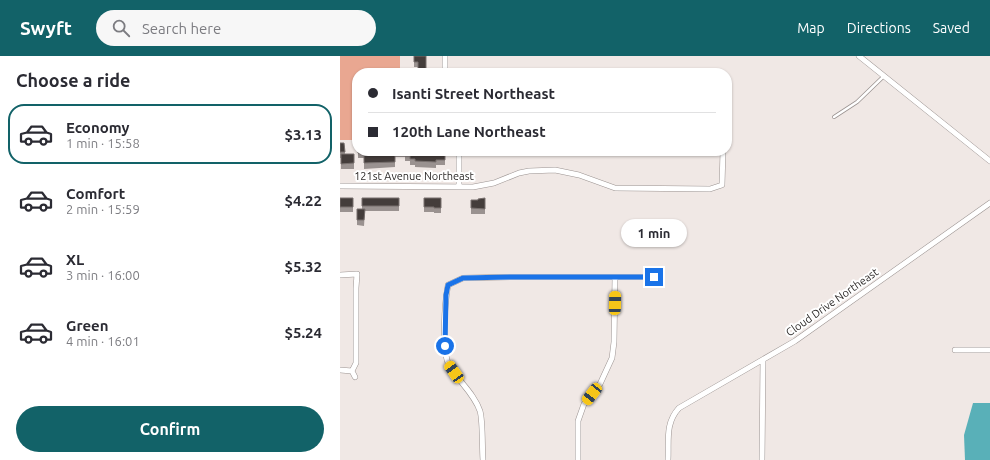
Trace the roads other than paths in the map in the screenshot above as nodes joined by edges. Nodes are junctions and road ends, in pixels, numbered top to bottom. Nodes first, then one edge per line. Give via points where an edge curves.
1 (445, 56) edge
2 (859, 56) edge
3 (445, 68) edge
4 (884, 76) junction
5 (834, 117) dead end
6 (459, 156) edge
7 (723, 156) edge
8 (990, 161) edge
9 (340, 186) edge
10 (459, 187) junction
11 (990, 203) edge
12 (340, 275) edge
13 (615, 277) junction
14 (654, 277) dead end
15 (955, 350) dead end
16 (990, 350) edge
17 (763, 360) junction
18 (340, 370) edge
19 (352, 371) junction
20 (355, 377) dead end
21 (483, 460) edge
22 (578, 460) edge
23 (668, 460) edge
24 (762, 460) edge

1 - 3 street
2 - 4 street
4 - 5 lane via 857,102
4 - 8 street
6 - 10 street
7 - 10 street, 121st Avenue Northeast via 722,185 710,189 626,189 567,172 541,170 519,173 494,183
9 - 10 street, 121st Avenue Northeast
11 - 17 street, Cloud Drive Northeast via 795,341
12 - 19 street via 357,274 356,363
13 - 14 street
13 - 21 street via 463,278 449,284 446,295 445,346 448,364 481,412
13 - 22 street via 612,358 600,384 584,404 578,421
15 - 16 street
17 - 23 street, Cloud Drive Northeast via 679,408 669,423
17 - 24 street
18 - 19 street
19 - 20 street

